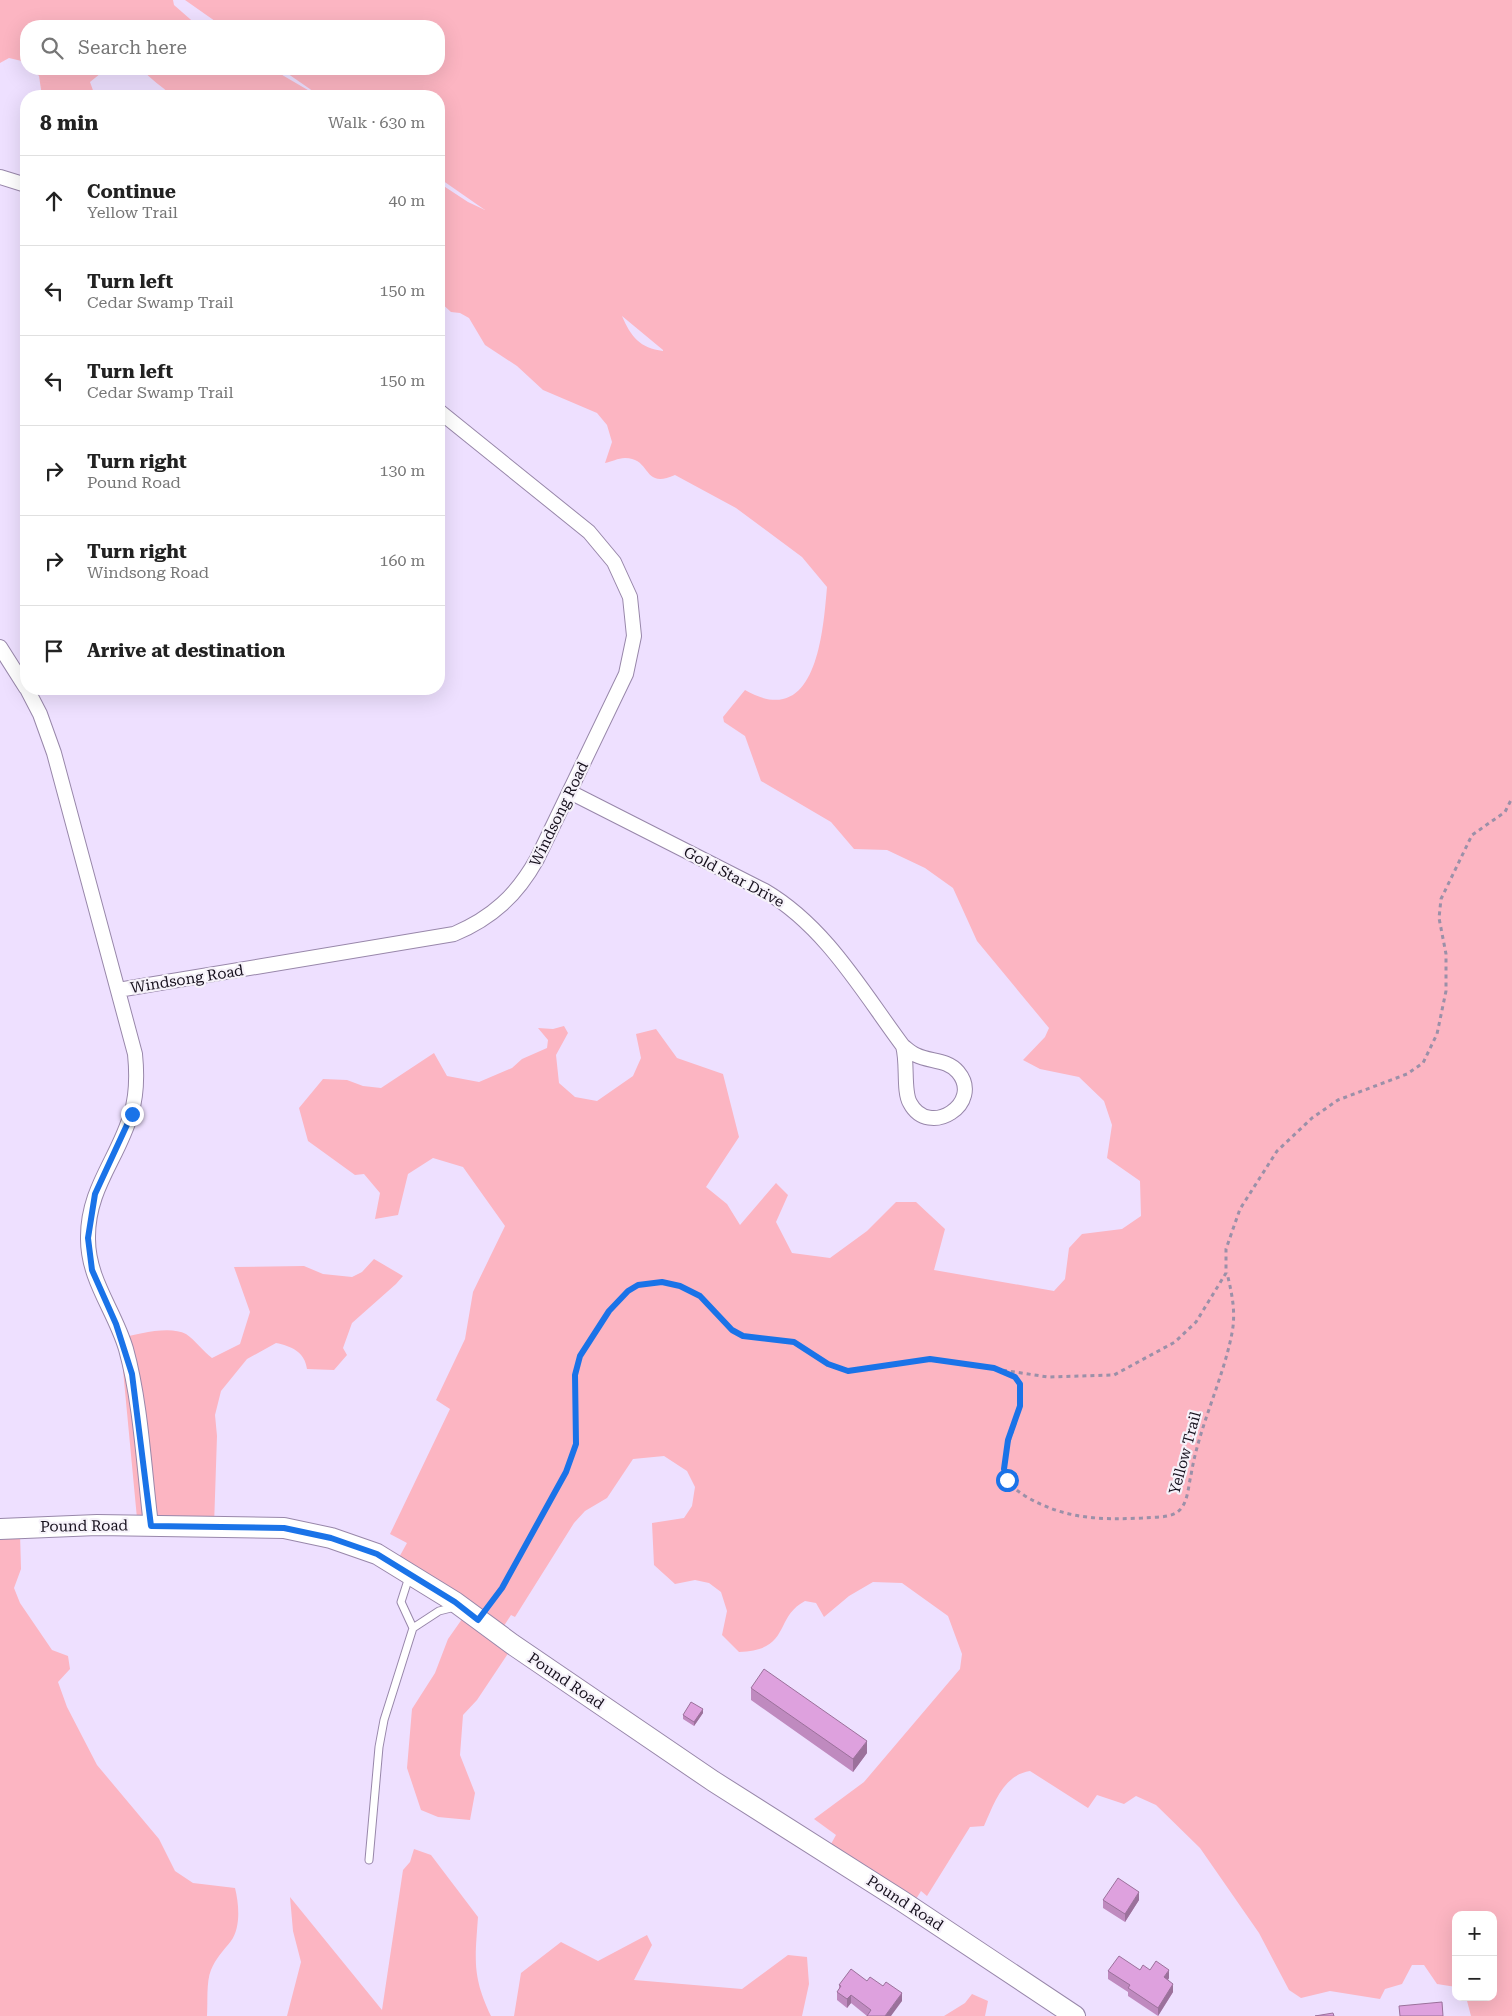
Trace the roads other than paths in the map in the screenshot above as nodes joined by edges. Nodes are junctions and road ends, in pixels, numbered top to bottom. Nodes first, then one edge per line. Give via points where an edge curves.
1 (0, 177) edge
2 (20, 183) edge
3 (445, 416) edge
4 (0, 647) edge
5 (20, 677) edge
6 (30, 695) edge
7 (570, 792) junction
8 (118, 990) junction
9 (903, 1046) junction
10 (151, 1526) junction
11 (0, 1530) edge
12 (410, 1574) junction
13 (460, 1606) junction
14 (413, 1628) junction
15 (368, 1860) dead end
16 (1075, 2016) edge

1 - 2 street
3 - 7 street, Windsong Road via 589,532 609,554 624,579 633,616 631,655 620,690
4 - 5 street, Windsong Road
6 - 8 street, Windsong Road via 54,753
7 - 8 street, Windsong Road via 520,887 497,911 468,928 438,938
7 - 9 street, Gold Star Drive via 765,891 793,909 828,944
8 - 10 street, Windsong Road via 135,1054 136,1084 132,1114 95,1194 88,1238 92,1270 116,1324 132,1374
9 - 9 street, Gold Star Drive via 907,1060 907,1093 915,1110 932,1119 951,1115 963,1100 964,1082 960,1073 944,1062 915,1055
10 - 11 street, Pound Road
10 - 12 street, Pound Road via 284,1528 331,1538 377,1554
12 - 13 street, Pound Road
12 - 14 lane via 401,1602
13 - 14 lane via 439,1611
13 - 16 street, Pound Road via 713,1781 902,1900
14 - 15 lane via 384,1720

